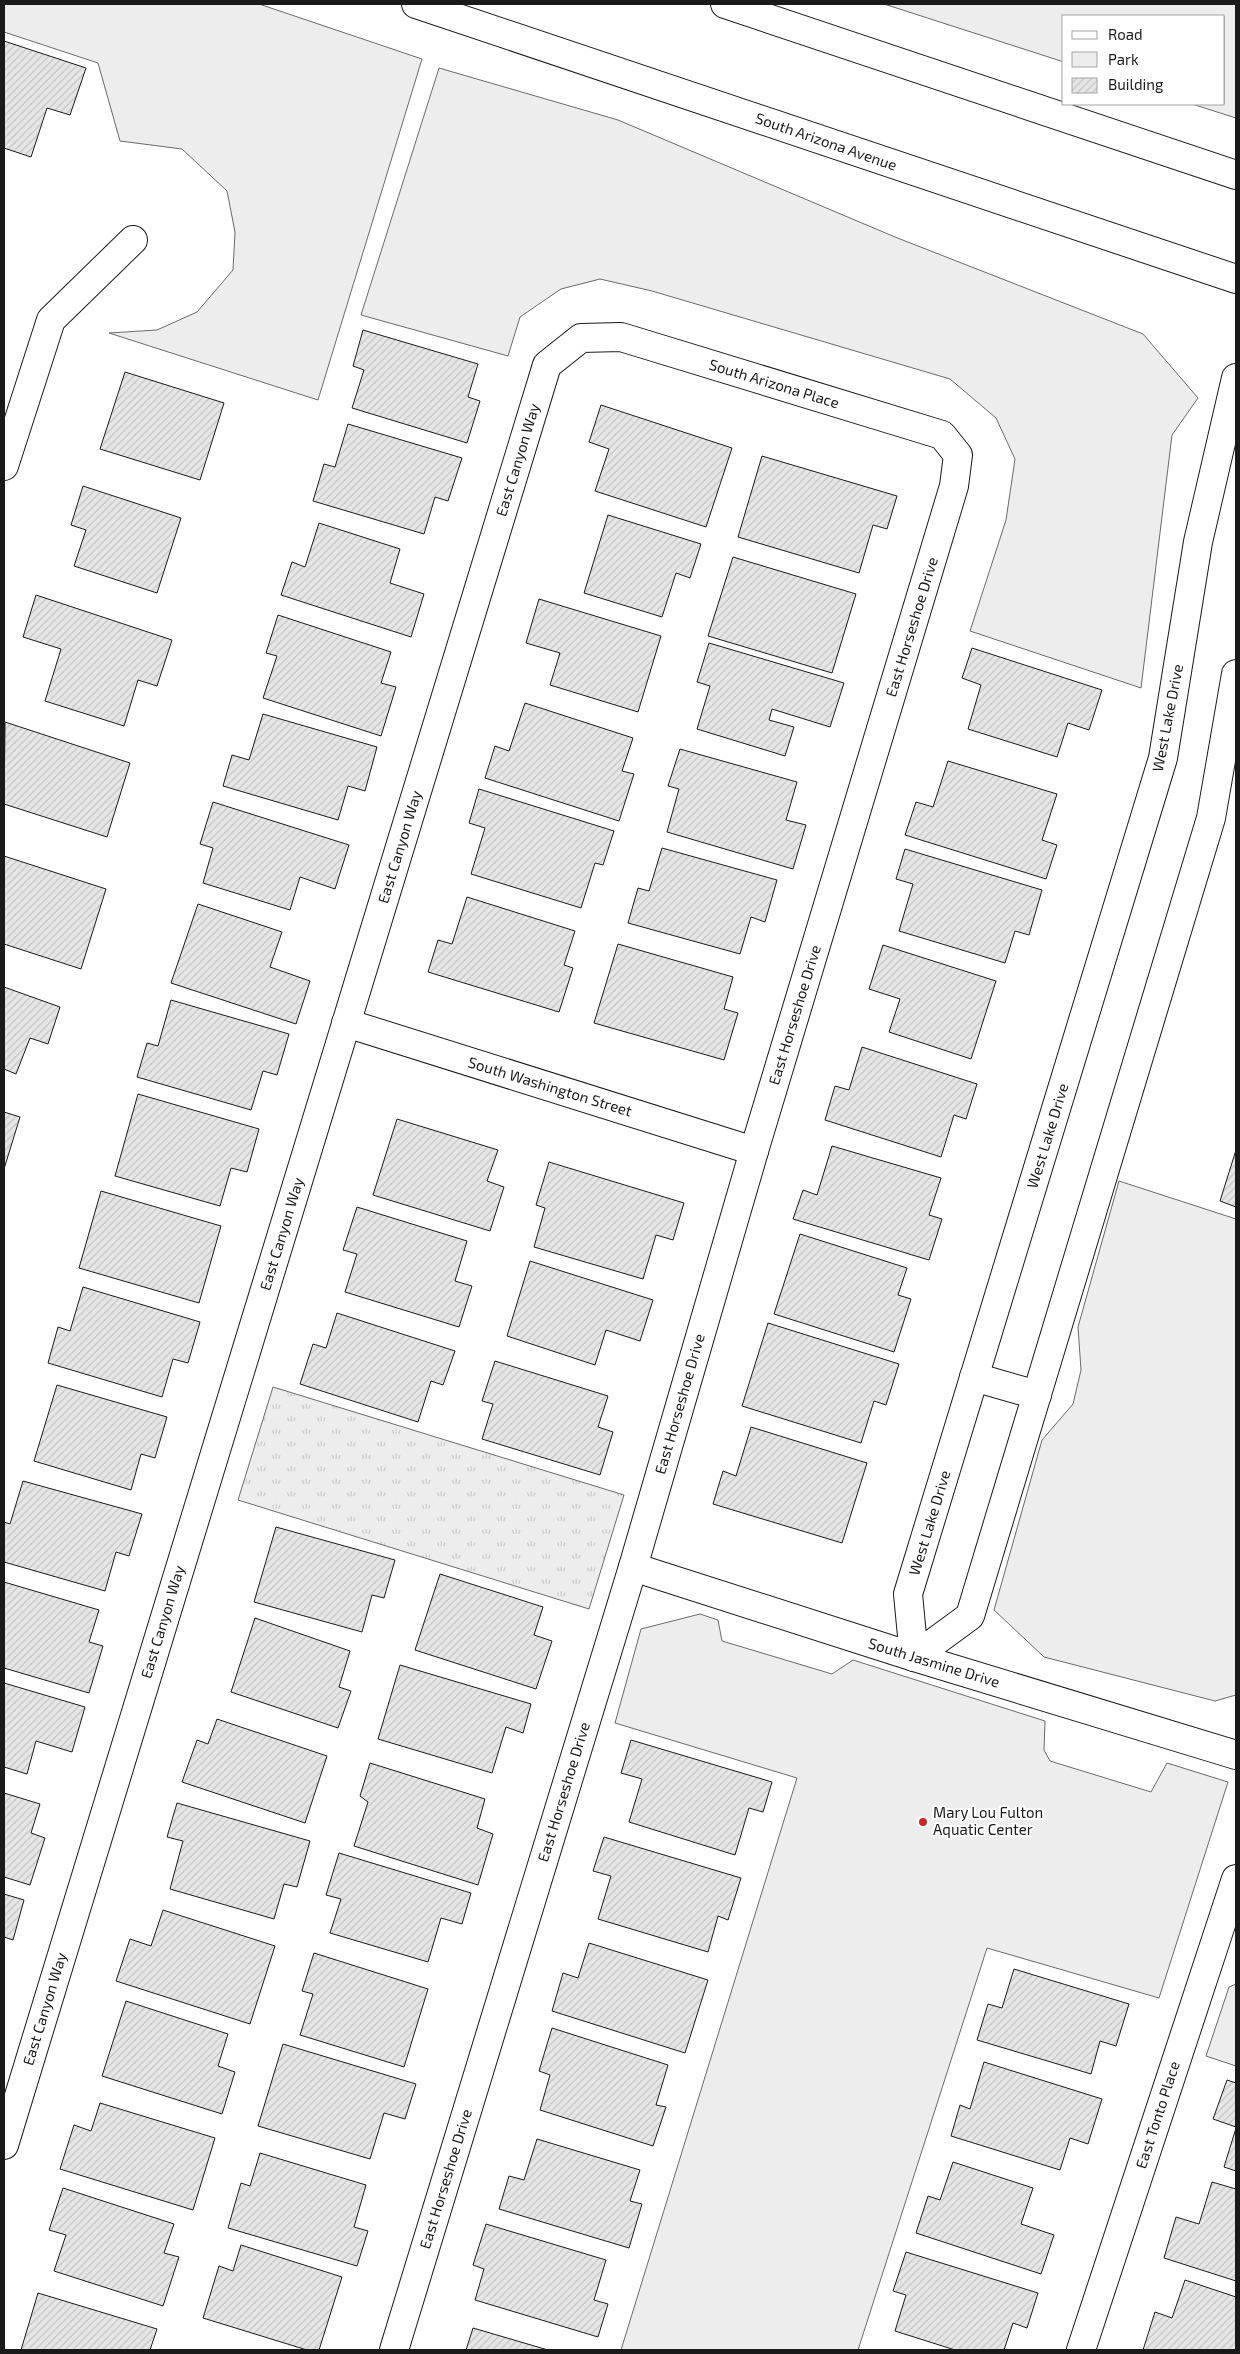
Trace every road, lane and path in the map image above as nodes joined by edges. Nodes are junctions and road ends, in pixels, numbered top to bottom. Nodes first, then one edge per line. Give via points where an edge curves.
1 (416, 4) edge
2 (725, 4) edge
3 (1236, 175) edge
4 (133, 240) dead end
5 (1236, 279) edge
6 (581, 338) joint
7 (1236, 378) edge
8 (958, 455) joint
9 (4, 466) edge
10 (1236, 674) edge
11 (346, 1023) junction
12 (754, 1151) junction
13 (974, 1378) junction
14 (1037, 1395) junction
15 (633, 1567) junction
16 (914, 1657) junction
17 (1236, 1755) edge
18 (1236, 1879) edge
19 (1229, 1928) edge
20 (4, 2145) edge
21 (394, 2350) edge
22 (1081, 2350) edge

1 - 5 street, South Arizona Avenue
2 - 3 street
4 - 9 street via 51,320
6 - 8 street, South Arizona Place via 621,337 942,435
6 - 11 street, East Canyon Way via 547,365
7 - 13 street, West Lake Drive via 1198,542 1163,758
8 - 12 street, East Horseshoe Drive via 954,486
10 - 14 street via 1211,818
11 - 12 street, South Washington Street
11 - 20 street, East Canyon Way
12 - 15 street, East Horseshoe Drive
13 - 14 street
13 - 16 street, West Lake Drive via 908,1594
14 - 16 street via 970,1616
15 - 16 street, South Jasmine Drive
15 - 21 street, East Horseshoe Drive
16 - 17 street, South Jasmine Drive
18 - 19 street, East Tonto Place
19 - 22 street, East Tonto Place

